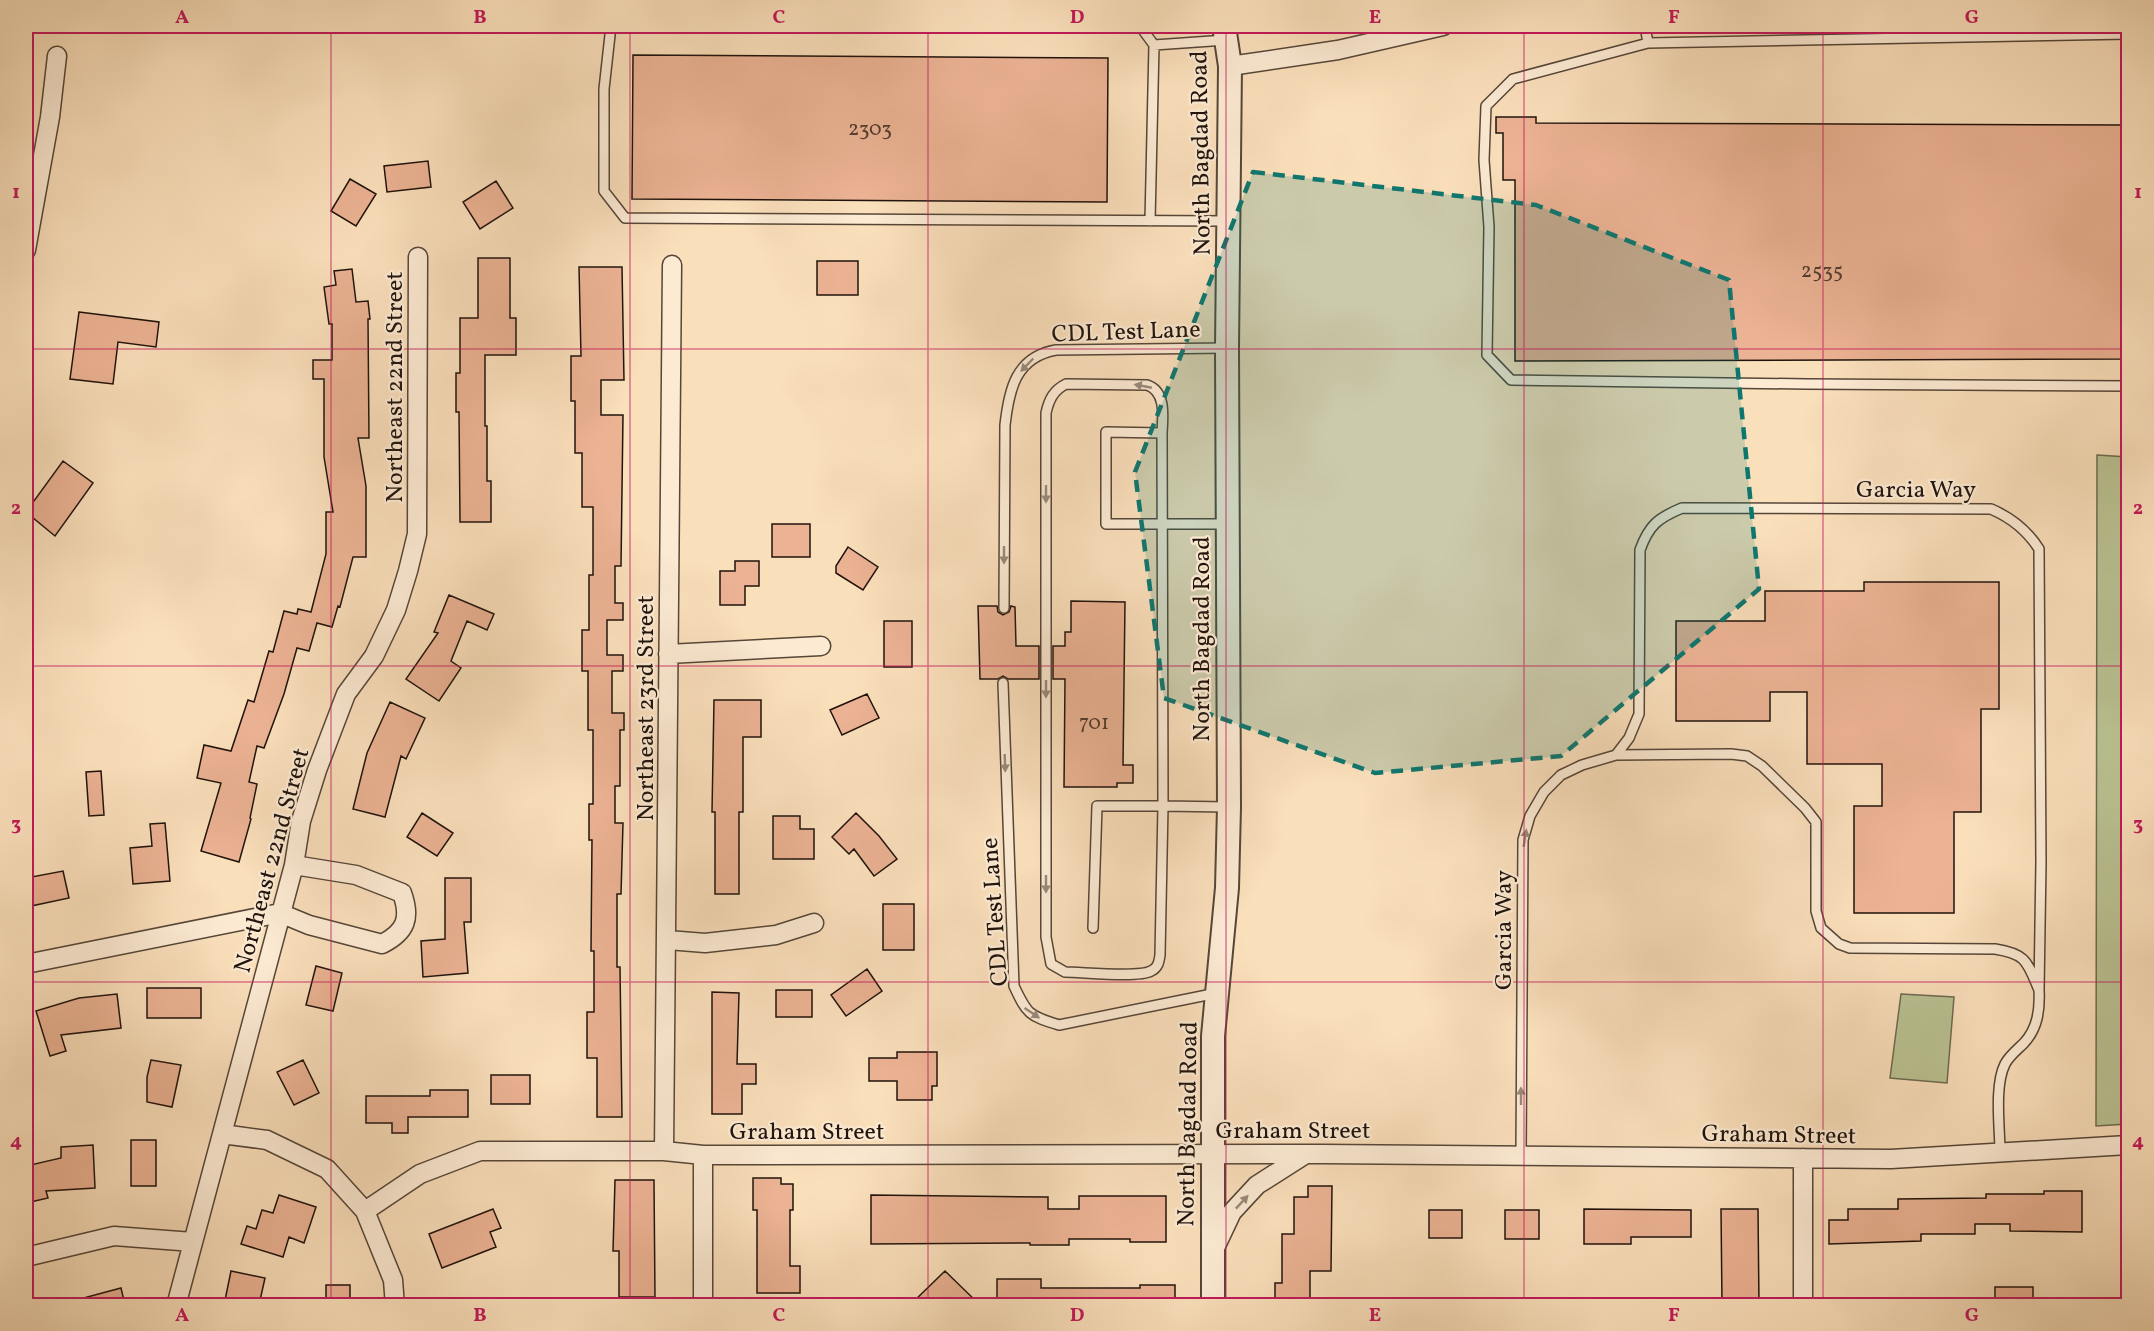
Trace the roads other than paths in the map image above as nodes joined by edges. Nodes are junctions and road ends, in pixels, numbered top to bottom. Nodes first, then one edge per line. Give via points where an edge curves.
1 (611, 26) edge
2 (1140, 26) edge
3 (1443, 26) edge
4 (1645, 26) edge
5 (1977, 26) edge
6 (1225, 33) edge
7 (2128, 34) edge
8 (1977, 37) junction
9 (1648, 43) junction
10 (1154, 45) junction
11 (57, 56) dead end
12 (1230, 66) junction
13 (1150, 221) junction
14 (1229, 221) junction
15 (26, 250) edge
16 (418, 256) dead end
17 (672, 265) dead end
18 (1227, 348) junction
19 (2128, 386) edge
20 (1162, 433) junction
21 (1163, 523) junction
22 (1228, 524) junction
23 (1004, 608) dead end
24 (821, 646) dead end
25 (668, 654) junction
26 (1003, 683) dead end
27 (1616, 755) junction
28 (1163, 806) junction
29 (1229, 807) junction
30 (294, 865) junction
31 (280, 913) junction
32 (814, 923) dead end
33 (1093, 928) dead end
34 (668, 940) junction
35 (26, 964) edge
36 (2039, 990) junction
37 (1217, 993) junction
38 (222, 1134) junction
39 (2128, 1145) edge
40 (664, 1151) junction
41 (2000, 1153) junction
42 (1213, 1154) junction
43 (1308, 1154) junction
44 (703, 1155) junction
45 (1521, 1155) junction
46 (1803, 1158) junction
47 (365, 1211) junction
48 (193, 1242) junction
49 (1213, 1252) junction
50 (26, 1257) edge
51 (176, 1305) edge
52 (395, 1305) edge
53 (703, 1305) edge
54 (1213, 1305) edge
55 (1803, 1305) edge

1 - 13 lane via 604,89 604,191 625,218
2 - 10 lane
3 - 12 street via 1338,50
4 - 9 lane
5 - 8 lane
6 - 10 lane
6 - 12 street, North Bagdad Road
7 - 8 lane
8 - 9 lane
9 - 19 lane via 1513,79 1486,106 1487,356 1511,380
10 - 13 lane
11 - 15 street
12 - 14 street, North Bagdad Road
13 - 14 lane
14 - 18 street, North Bagdad Road
16 - 30 street, Northeast 22nd Street via 417,534 396,610 374,656 346,694 317,770 301,821
17 - 25 street, Northeast 23rd Street
18 - 22 street, North Bagdad Road
18 -> 23 lane, CDL Test Lane via 1056,350 1040,353 1028,362 1016,377 1005,425
20 - 21 lane
20 - 21 lane via 1106,432 1106,524
20 -> 28 lane via 1160,395 1147,385 1066,384 1052,395 1046,413 1046,937 1051,964 1058,969 1143,974 1156,968
21 - 22 lane
21 - 28 lane
22 - 29 street, North Bagdad Road
24 - 25 street
25 - 34 street, Northeast 23rd Street
26 -> 37 lane, CDL Test Lane via 1014,986 1025,1010 1059,1025
27 - 36 lane, Garcia Way via 1747,756 1762,766 1816,822 1816,911 1821,928 1839,944 1850,948 2013,952 2026,961
27 - 36 lane, Garcia Way via 1629,738 1639,714 1640,550 1646,534 1658,520 1682,508 1991,509 2003,514 2031,535 2039,549
45 -> 27 lane, Garcia Way via 1523,840 1530,816 1544,792 1561,775
28 - 29 lane
28 - 33 lane via 1097,806
29 - 37 street, North Bagdad Road via 1227,888
30 - 31 street, Northeast 22nd Street
30 - 31 street via 356,875 402,893 406,905 404,926 382,944 309,926
31 - 35 street
31 - 38 street, Northeast 22nd Street
32 - 34 street via 776,935 705,943
34 - 40 street, Northeast 23rd Street
36 - 41 lane, Garcia Way via 2040,1006 2034,1028 2006,1062 2001,1077
37 - 42 street, North Bagdad Road
38 - 47 street via 267,1140 327,1169
38 - 48 street, Northeast 22nd Street
39 - 41 street, Graham Street
40 - 44 street, Graham Street
40 - 47 street, Graham Street via 480,1151 420,1174
41 - 46 street, Graham Street via 1891,1159
42 - 43 street, Graham Street
42 - 44 street, Graham Street
42 - 49 street, North Bagdad Road
43 - 45 street, Graham Street
49 -> 43 street, North Bagdad Road via 1232,1212 1257,1185
44 - 53 street
45 - 46 street, Graham Street
46 - 55 street
47 - 52 street via 393,1280
48 - 50 street via 114,1236
48 - 51 street, Northeast 22nd Street
49 - 54 street, North Bagdad Road

